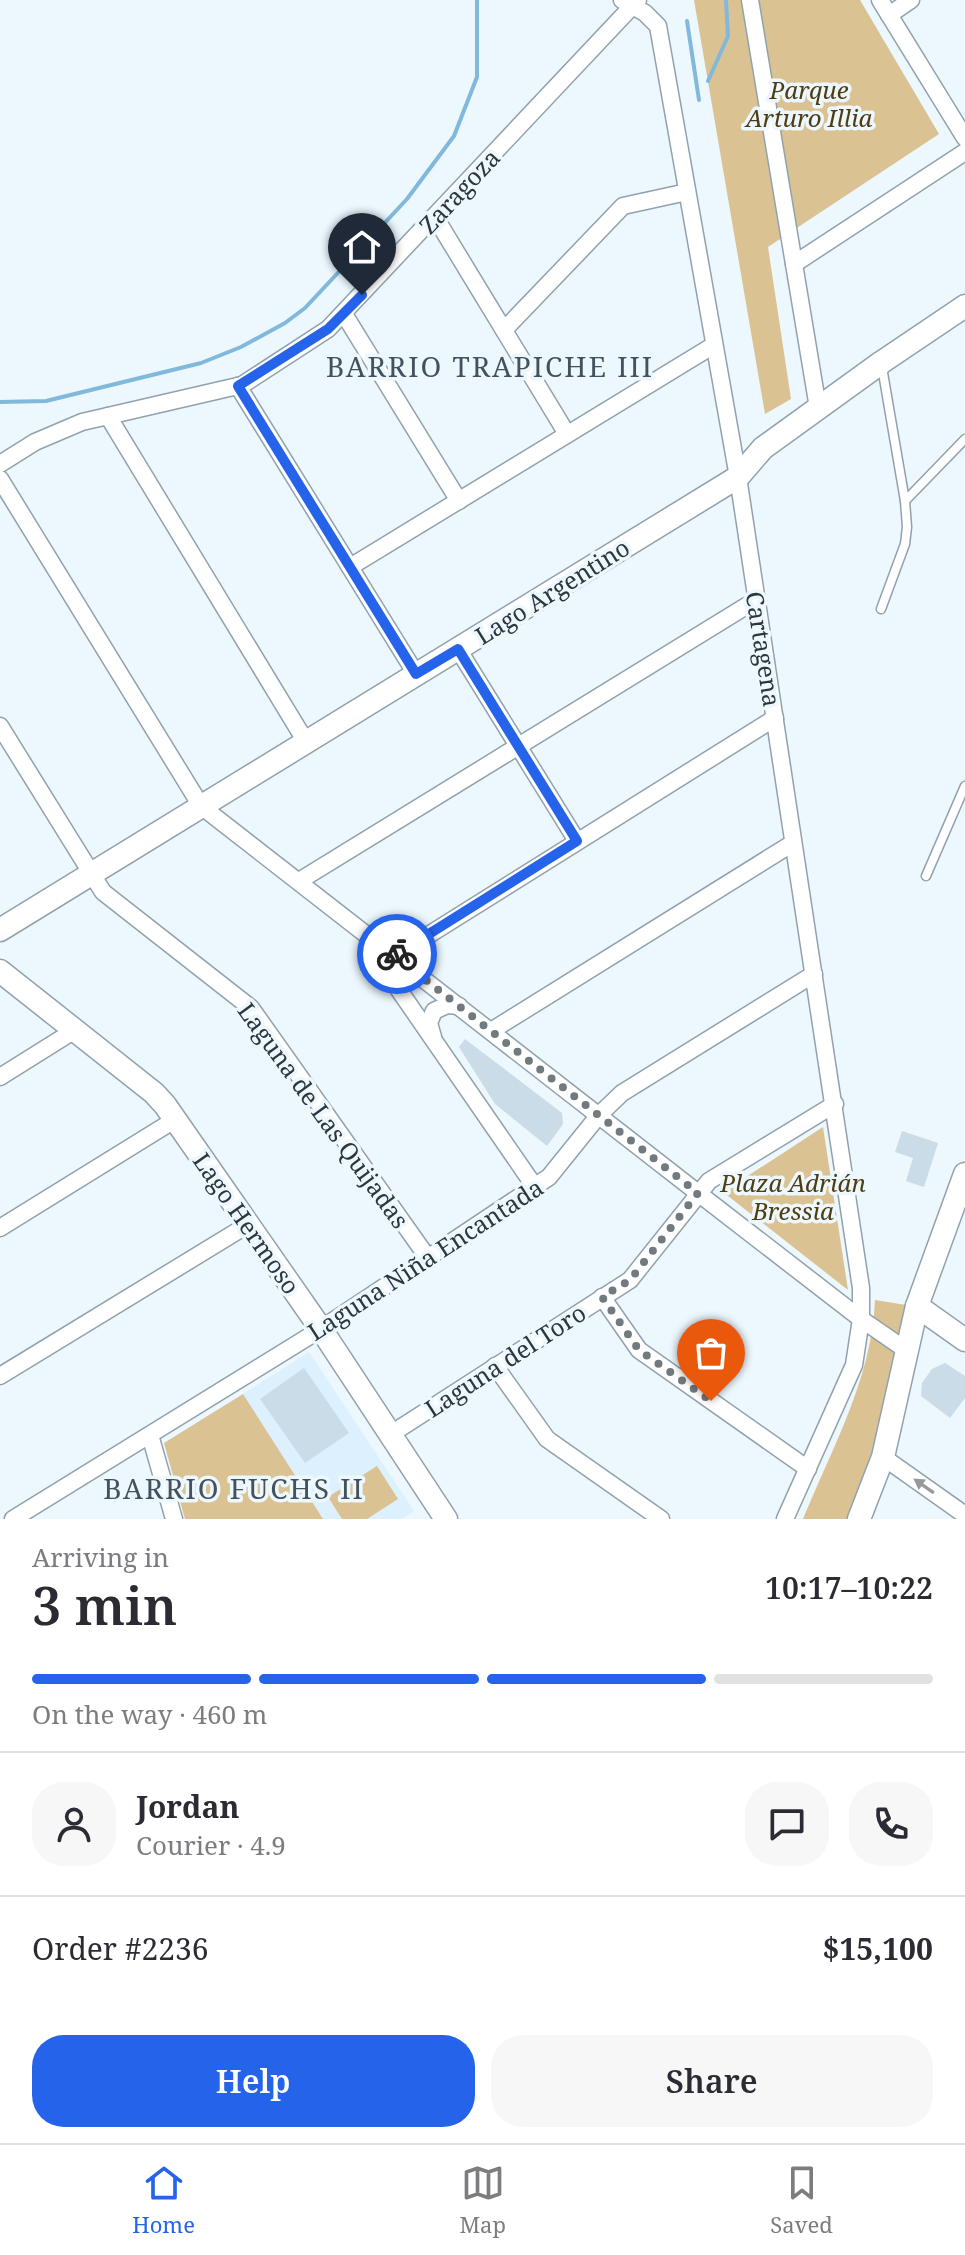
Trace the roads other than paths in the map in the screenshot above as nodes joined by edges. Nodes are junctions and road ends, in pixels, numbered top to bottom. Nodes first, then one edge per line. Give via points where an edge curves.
1 (750, 0) edge
2 (880, 0) edge
3 (911, 0) edge
4 (631, 2) edge
5 (889, 15) junction
6 (965, 138) edge
7 (965, 152) edge
8 (687, 192) junction
9 (435, 217) junction
10 (794, 264) junction
11 (965, 306) edge
12 (344, 314) junction
13 (504, 330) junction
14 (714, 345) junction
15 (882, 362) junction
16 (238, 386) junction
17 (818, 408) junction
18 (108, 416) junction
19 (567, 434) junction
20 (965, 439) edge
21 (0, 464) edge
22 (738, 477) junction
23 (0, 479) edge
24 (459, 501) junction
25 (905, 501) junction
26 (350, 567) junction
27 (756, 600) junction
28 (881, 609) dead end
29 (458, 649) junction
30 (416, 674) junction
31 (775, 718) junction
32 (0, 726) edge
33 (306, 742) junction
34 (519, 746) junction
35 (965, 786) edge
36 (201, 806) junction
37 (577, 841) junction
38 (793, 843) junction
39 (91, 874) junction
40 (926, 876) dead end
41 (299, 881) junction
42 (0, 930) edge
43 (395, 956) junction
44 (0, 971) edge
45 (814, 974) junction
46 (459, 1006) junction
47 (75, 1030) junction
48 (491, 1031) junction
49 (436, 1044) junction
50 (0, 1077) edge
51 (835, 1104) junction
52 (599, 1115) junction
53 (176, 1119) junction
54 (965, 1174) edge
55 (535, 1187) junction
56 (698, 1193) junction
57 (249, 1224) junction
58 (0, 1228) edge
59 (428, 1258) junction
60 (602, 1297) junction
61 (917, 1306) junction
62 (861, 1319) junction
63 (321, 1329) junction
64 (965, 1340) edge
65 (906, 1350) junction
66 (495, 1366) junction
67 (0, 1376) edge
68 (391, 1434) junction
69 (150, 1435) junction
70 (883, 1457) junction
71 (808, 1469) junction
72 (39, 1512) edge
73 (965, 1515) edge
74 (439, 1516) edge
75 (13, 1519) edge
76 (174, 1519) edge
77 (661, 1519) edge
78 (785, 1519) edge
79 (859, 1519) edge

1 - 10 street
2 - 5 street
3 - 5 street
4 - 8 street, Cartagena via 658,26
4 - 9 street, Zaragoza
5 - 6 street
7 - 10 street
8 - 13 street via 623,206
8 - 14 street, Cartagena
9 - 12 street, Zaragoza
9 - 13 street
10 - 17 street
11 - 15 street, Lago Argentino
12 - 16 street, Zaragoza
12 - 24 street
13 - 19 street
14 - 19 street
14 - 22 street, Cartagena
15 - 17 street, Lago Argentino
15 - 25 lane
16 - 18 street, Zaragoza
16 - 26 street
17 - 22 street, Lago Argentino via 763,448
18 - 21 street, Zaragoza via 58,431
18 - 33 street
19 - 24 street
20 - 25 lane
22 - 27 street, Cartagena
22 - 29 street, Lago Argentino
23 - 36 street
24 - 26 street
25 - 28 lane via 905,544
26 - 30 street
27 - 31 street, Cartagena
27 - 34 street
29 - 30 street, Lago Argentino
29 - 34 street
30 - 33 street, Lago Argentino
31 - 37 street
31 - 38 street, Cartagena
32 - 39 street, Laguna de Las Quijadas
33 - 36 street, Lago Argentino
34 - 37 street
34 - 41 street
35 - 40 lane
36 - 39 street, Lago Argentino
36 - 41 street
37 - 43 street
38 - 45 street, Cartagena
38 - 48 street
39 - 42 street, Lago Argentino
39 - 59 street, Laguna de Las Quijadas via 103,892 251,1008
41 - 43 street
43 - 46 street
43 - 49 street via 399,990
44 - 47 street, Lago Hermoso
45 - 51 street, Cartagena
45 - 52 street, Laguna Niña Encantada via 622,1093
46 - 48 street
46 - 49 street via 434,1011 429,1023
47 - 50 street
47 - 53 street, Lago Hermoso via 154,1093
48 - 52 street
49 - 55 street
51 - 56 street, Laguna del Toro via 720,1172
51 - 62 street, Cartagena
52 - 55 street, Laguna Niña Encantada
52 - 56 street
53 - 57 street, Lago Hermoso
53 - 58 street
54 - 61 street
55 - 59 street, Laguna Niña Encantada
56 - 60 street, Laguna del Toro via 630,1280
56 - 62 street
57 - 63 street, Lago Hermoso
57 - 67 street
59 - 63 street, Laguna Niña Encantada
60 - 66 street, Laguna del Toro
60 - 71 street via 639,1350
61 - 64 street
61 - 65 street
62 - 65 street
62 - 71 street, Cartagena via 854,1365
63 - 68 street, Lago Hermoso
63 - 69 street, Laguna Niña Encantada
65 - 70 street
66 - 68 street, Laguna del Toro
66 - 77 street via 547,1439
68 - 74 street, Lago Hermoso
69 - 72 street, Laguna Niña Encantada
69 - 76 street
73 -> 70 street
70 - 79 street
71 - 78 street, Cartagena
72 - 75 street, Laguna Niña Encantada

